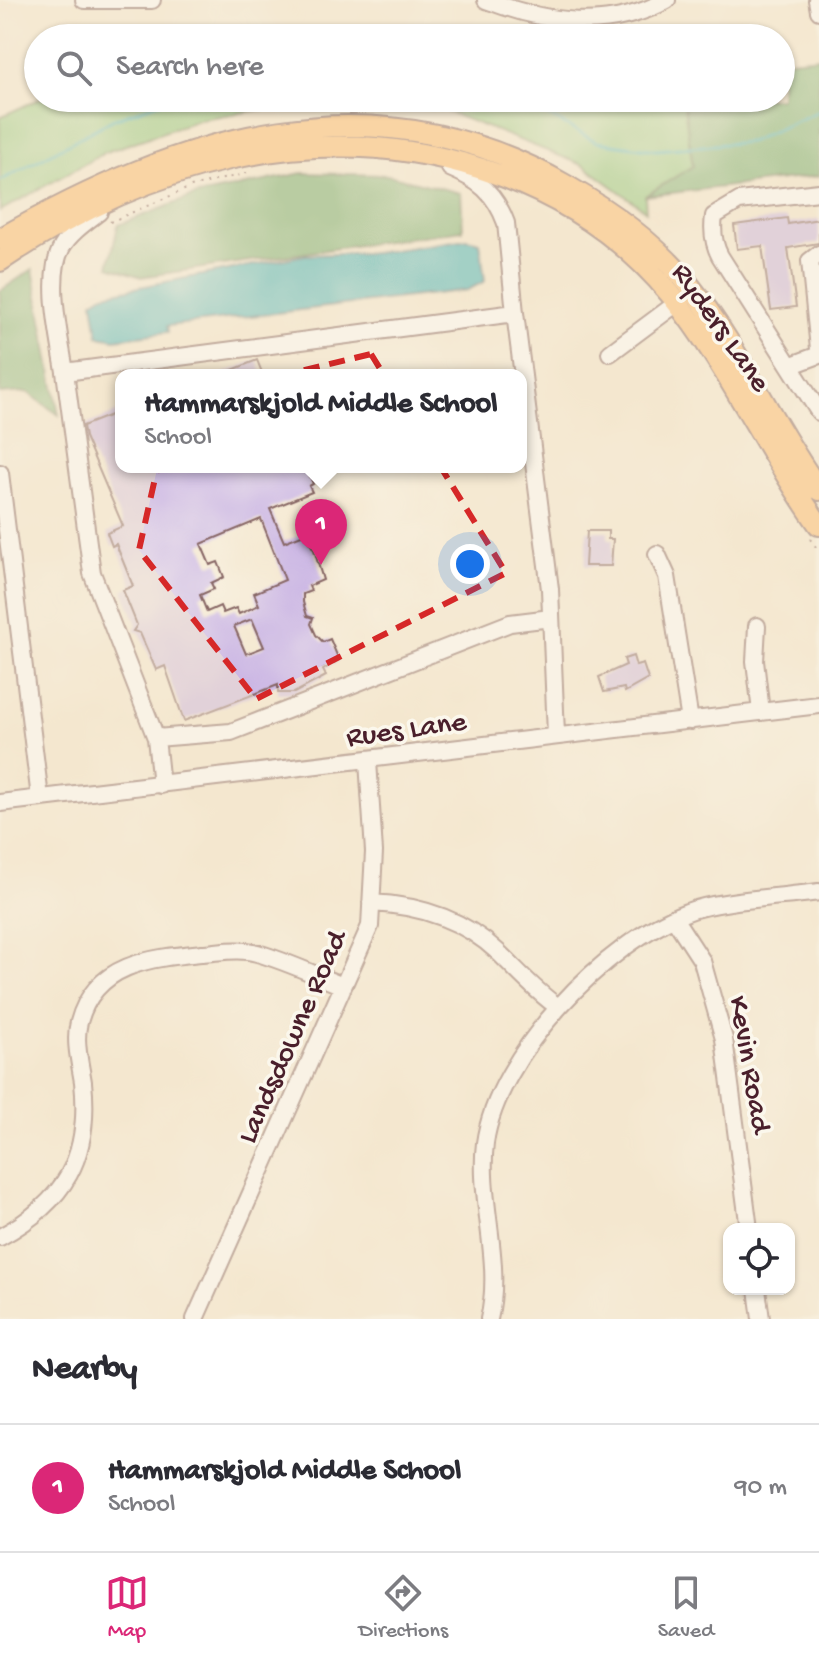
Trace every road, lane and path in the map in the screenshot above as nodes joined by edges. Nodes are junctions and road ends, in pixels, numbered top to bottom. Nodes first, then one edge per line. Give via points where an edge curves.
1 (84, 0) edge
2 (152, 0) edge
3 (486, 0) edge
4 (817, 0) edge
5 (662, 1) edge
6 (819, 11) edge
7 (291, 147) junction
8 (255, 171) dead end
9 (819, 192) edge
10 (117, 197) junction
11 (108, 223) dead end
12 (0, 239) edge
13 (819, 254) edge
14 (0, 261) edge
15 (677, 303) junction
16 (515, 313) junction
17 (819, 349) edge
18 (610, 353) dead end
19 (819, 355) edge
20 (792, 365) junction
21 (522, 369) edge
22 (65, 372) junction
23 (819, 412) edge
24 (527, 415) edge
25 (790, 445) junction
26 (819, 460) edge
27 (0, 473) edge
28 (819, 490) edge
29 (819, 525) edge
30 (657, 554) dead end
31 (551, 618) junction
32 (757, 626) dead end
33 (819, 705) edge
34 (761, 712) junction
35 (690, 721) junction
36 (556, 735) junction
37 (156, 738) junction
38 (368, 761) junction
39 (161, 785) junction
40 (40, 798) junction
41 (0, 803) edge
42 (819, 892) edge
43 (371, 903) junction
44 (674, 918) junction
45 (343, 986) junction
46 (558, 1007) junction
47 (748, 1223) edge
48 (0, 1237) edge
49 (758, 1295) edge
50 (195, 1319) edge
51 (489, 1319) edge
52 (761, 1319) edge

1 - 2 street
3 - 5 street via 543,20 574,22 622,18
4 - 6 street
7 - 10 main road, Ryders Lane via 175,172
7 - 15 main road, Ryders Lane via 405,149 521,181 627,248
7 - 16 street via 382,153 451,168 476,180 493,195 506,223
8 - 11 path via 191,187
9 - 20 street via 739,201 714,216 713,240 720,256
10 - 14 main road, Ryders Lane
10 - 22 street via 63,245 56,260
12 - 25 main road, Ryders Lane via 74,197 167,158 245,135 313,126 386,127 464,141 538,169 605,208 653,246 689,285
13 - 17 street via 810,261
15 - 18 street
15 - 29 main road, Ryders Lane
16 - 21 street
16 - 22 street
19 - 20 street
20 - 23 street
22 - 37 street via 92,573
24 - 31 street
25 - 26 main road
25 - 28 main road, Ryders Lane
27 - 40 street
30 - 35 street via 667,576
31 - 36 street
31 - 37 street via 510,623 231,732
32 - 34 street
33 - 34 street, Rues Lane
34 - 35 street, Rues Lane
35 - 36 street, Rues Lane
36 - 38 street, Rues Lane
37 - 39 street
38 - 39 street, Rues Lane
38 - 43 street, Landsdowne Road via 374,852
39 - 40 street, Rues Lane
40 - 41 street, Rues Lane
42 - 44 street via 689,911
43 - 45 street, Landsdowne Road via 370,926
43 - 46 street via 419,909 464,927
44 - 46 street via 623,948
44 - 47 street, Kevin Road via 702,961 724,1039
45 - 48 street via 244,951 158,957 111,973 93,991 78,1025 84,1113 72,1172 54,1199
45 - 50 street, Landsdowne Road
46 - 51 street via 521,1058 485,1143
49 - 52 street

